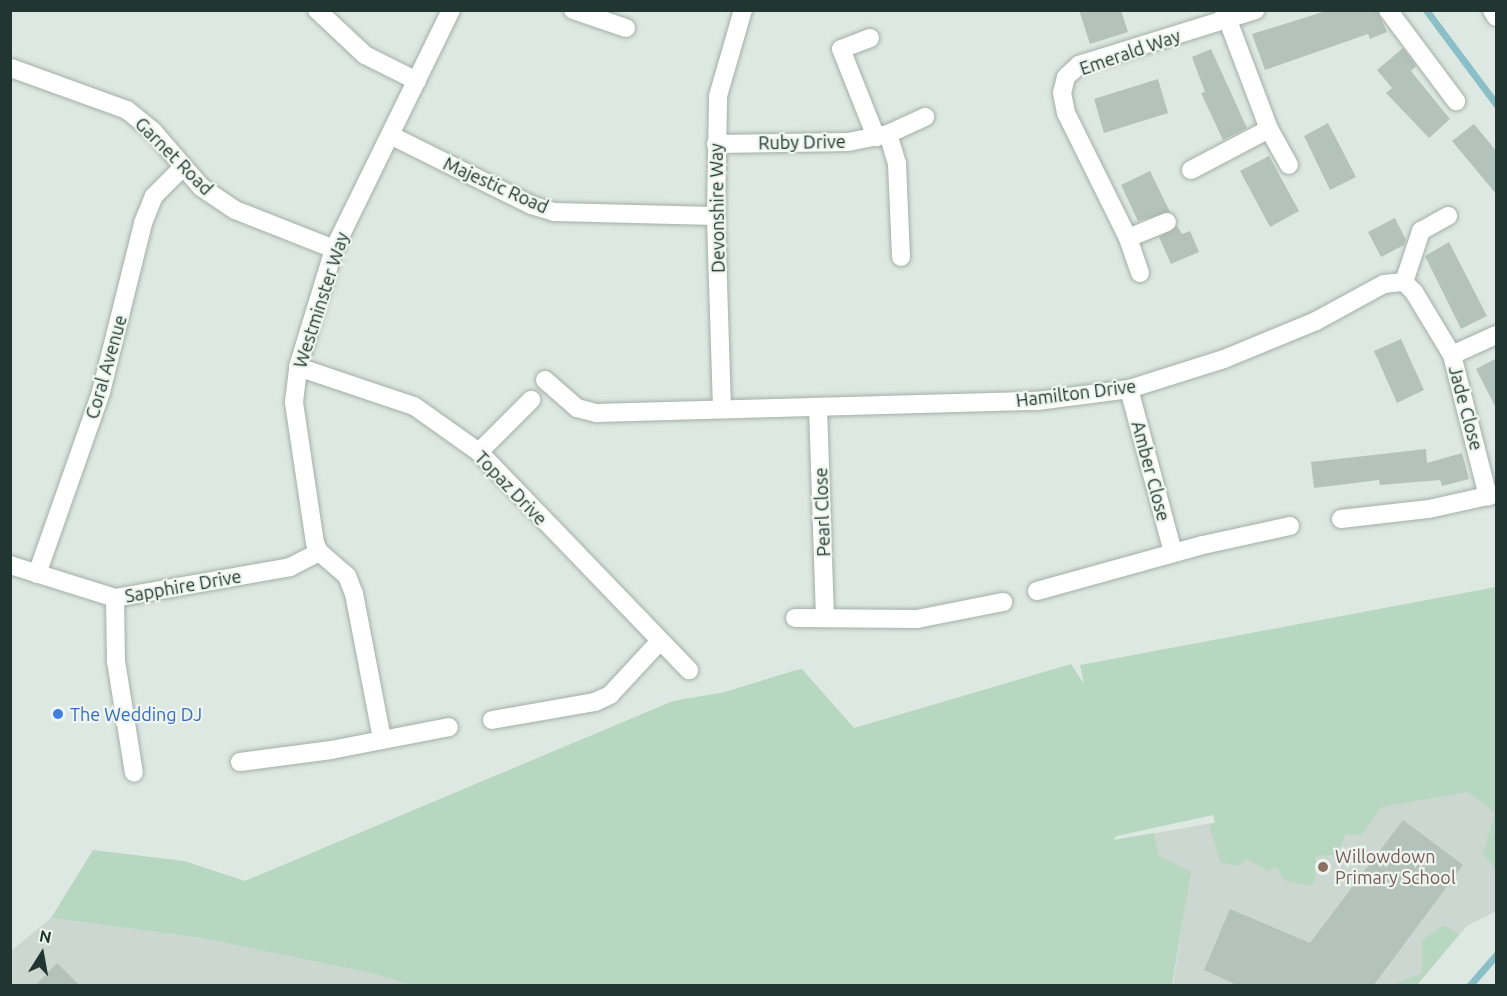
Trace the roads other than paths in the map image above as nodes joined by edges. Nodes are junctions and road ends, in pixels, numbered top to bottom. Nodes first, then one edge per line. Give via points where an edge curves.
1 (317, 10) edge
2 (451, 10) edge
3 (573, 10) edge
4 (743, 10) edge
5 (1256, 10) edge
6 (1388, 10) edge
7 (1492, 10) edge
8 (1225, 15) edge
9 (1497, 17) edge
10 (626, 28) dead end
11 (870, 38) dead end
12 (11, 68) edge
13 (417, 81) junction
14 (1456, 101) dead end
15 (925, 117) dead end
16 (1269, 129) junction
17 (390, 135) junction
18 (882, 136) junction
19 (716, 144) junction
20 (1289, 165) dead end
21 (183, 167) junction
22 (1191, 170) dead end
23 (716, 216) junction
24 (1448, 216) dead end
25 (1167, 222) dead end
26 (1128, 238) junction
27 (334, 249) junction
28 (901, 257) dead end
29 (1140, 273) dead end
30 (1404, 282) junction
31 (1497, 335) edge
32 (1452, 355) junction
33 (298, 367) junction
34 (545, 380) dead end
35 (1129, 389) junction
36 (531, 400) dead end
37 (818, 407) junction
38 (722, 409) junction
39 (478, 452) junction
40 (1492, 495) edge
41 (1341, 519) dead end
42 (1290, 526) dead end
43 (319, 552) junction
44 (1173, 552) junction
45 (10, 565) edge
46 (37, 574) junction
47 (1037, 591) dead end
48 (115, 598) junction
49 (1003, 602) dead end
50 (825, 617) junction
51 (795, 618) dead end
52 (659, 642) junction
53 (688, 670) dead end
54 (492, 720) dead end
55 (448, 727) dead end
56 (382, 739) junction
57 (240, 762) dead end
58 (134, 773) dead end

1 - 13 street via 365,55
2 - 13 street, Westminster Way
3 - 10 street
4 - 19 street, Devonshire Way via 718,96
5 - 8 street, Emerald Way
6 - 14 street
7 - 9 street
8 - 16 street
8 - 26 street, Emerald Way via 1079,65 1066,77 1062,93 1066,112
11 - 18 street via 841,49
12 - 21 street, Garnet Road via 127,110 153,131
13 - 17 street, Westminster Way
15 - 18 street, Ruby Drive
16 - 20 street
16 - 22 street
17 - 23 street, Majestic Road via 531,205 554,212
17 - 27 street, Westminster Way
18 - 19 street, Ruby Drive via 848,142
18 - 28 street via 897,164
19 - 23 street, Devonshire Way
21 - 27 street, Garnet Road via 201,187 235,210
21 - 46 street, Coral Avenue via 154,196 143,222 101,392
23 - 38 street, Devonshire Way
24 - 30 street via 1421,231
25 - 26 street
26 - 29 street, Emerald Way
27 - 33 street, Westminster Way
30 - 32 street
30 - 35 street, Hamilton Drive via 1384,284 1316,321 1224,359
31 - 32 street
32 - 40 street, Jade Close
33 - 39 street, Topaz Drive via 414,406
33 - 43 street, Westminster Way via 294,402 297,438
34 - 38 street, Hamilton Drive via 577,408 626,412
35 - 37 street, Hamilton Drive via 1037,401
35 - 44 street, Amber Close
36 - 39 street
37 - 38 street, Hamilton Drive
37 - 50 street, Pearl Close
39 - 52 street, Topaz Drive
40 - 41 street, Jade Close
42 - 44 street
43 - 48 street, Sapphire Drive via 290,567
43 - 56 street via 347,576 354,594
44 - 47 street
45 - 46 street, Sapphire Drive
46 - 48 street, Sapphire Drive
48 - 58 street via 116,661
49 - 50 street via 917,619
50 - 51 street
52 - 53 street, Topaz Drive
52 - 54 street via 610,695 582,705
55 - 56 street
56 - 57 street

